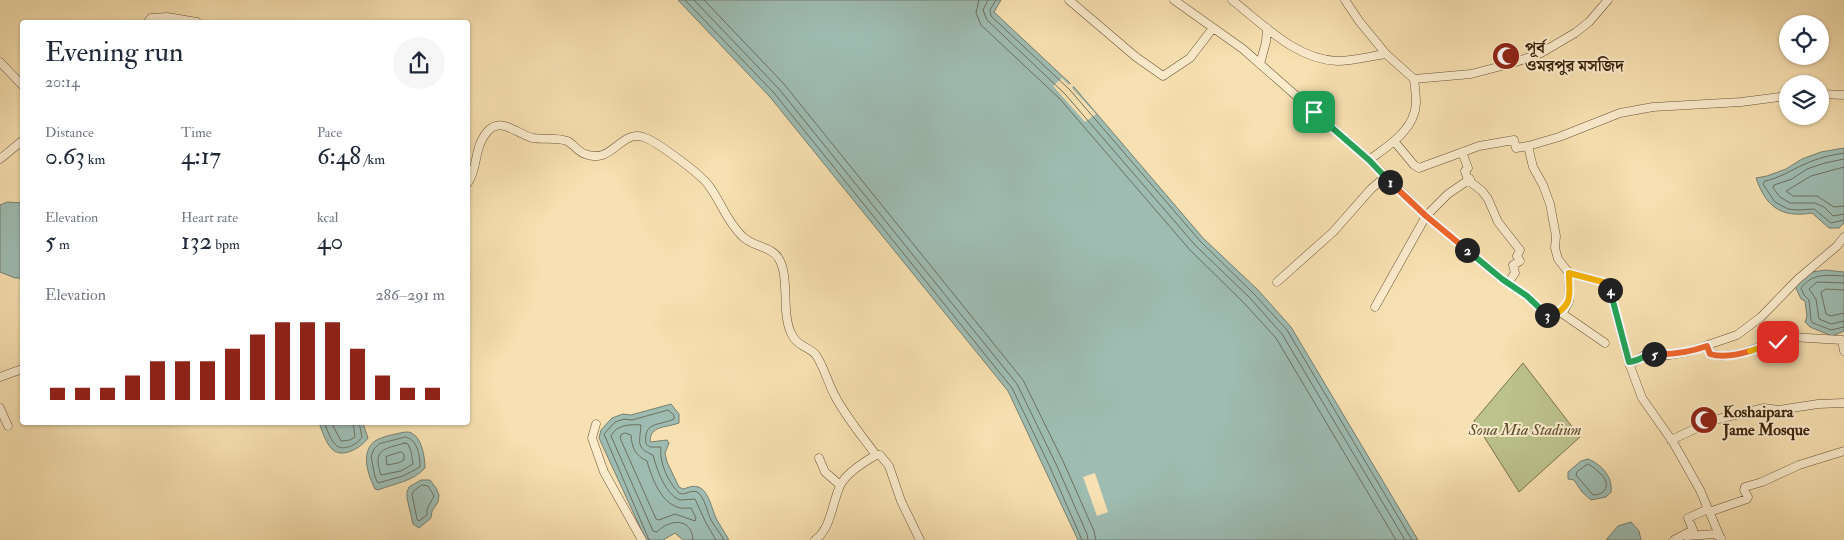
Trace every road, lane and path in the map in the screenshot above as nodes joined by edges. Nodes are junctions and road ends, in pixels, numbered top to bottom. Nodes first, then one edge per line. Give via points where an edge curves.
1 (1069, 0) edge
2 (1174, 0) edge
3 (1232, 0) edge
4 (1345, 0) edge
5 (1608, 0) edge
6 (150, 20) edge
7 (182, 20) edge
8 (1213, 28) junction
9 (1267, 28) junction
10 (1386, 54) junction
11 (0, 62) edge
12 (1260, 64) junction
13 (1414, 79) junction
14 (20, 83) edge
15 (1829, 94) edge
16 (1844, 95) edge
17 (1779, 97) edge
18 (1394, 140) junction
19 (20, 143) edge
20 (1532, 145) junction
21 (1462, 152) junction
22 (0, 159) edge
23 (1369, 160) junction
24 (1385, 177) junction
25 (470, 179) edge
26 (1470, 180) junction
27 (1426, 216) junction
28 (1844, 237) edge
29 (1569, 273) junction
30 (1277, 282) dead end
31 (1508, 283) junction
32 (1374, 307) dead end
33 (1560, 312) junction
34 (1605, 343) dead end
35 (1707, 346) junction
36 (1844, 351) edge
37 (1629, 362) junction
38 (20, 370) edge
39 (0, 377) edge
40 (1844, 402) edge
41 (0, 408) edge
42 (596, 424) dead end
43 (8, 426) dead end
44 (1671, 440) junction
45 (1844, 451) edge
46 (876, 455) junction
47 (819, 458) dead end
48 (840, 485) junction
49 (1709, 510) junction
50 (1679, 539) edge
51 (1721, 539) edge
52 (642, 540) edge
53 (815, 540) edge
54 (920, 540) edge

1 - 8 street via 1163,76 1190,58
2 - 8 street
3 - 9 street
4 - 10 street
5 - 13 street via 1589,22 1541,53 1471,74
6 - 7 street
8 - 12 street
9 - 10 street via 1309,55 1337,61
9 - 12 street
10 - 13 street
11 - 14 street
12 - 23 street
13 - 18 street via 1416,105 1409,126
15 - 16 street
17 - 20 street via 1644,108 1620,113
18 - 21 street via 1419,168
18 - 23 street
19 - 22 street
20 - 21 street via 1516,148 1512,140 1488,143
20 - 29 street via 1533,167 1550,204 1558,259
21 - 26 street
23 - 24 street
24 - 27 street
24 - 30 street via 1333,232
25 - 46 street via 480,143 488,131 499,126 509,126 535,138 568,142 584,154 596,157 628,138 638,136 662,148 708,184 729,223 744,238 777,255 782,265 791,333 814,353 835,396
26 - 27 street via 1448,194
26 - 31 street via 1488,199 1498,222 1520,250 1517,256 1520,262 1513,265 1516,273
27 - 31 street
27 - 32 street
28 - 35 street via 1761,317 1737,335
29 - 33 street via 1569,301
29 - 37 street via 1603,282 1609,287
31 - 33 street via 1546,314 1553,316
33 - 34 street
35 - 36 street via 1710,354 1722,356 1739,354 1791,337 1842,340
35 - 37 street via 1668,355 1644,355
37 - 44 street via 1642,398
38 - 39 street
40 - 44 street via 1778,410 1764,408 1714,420
41 - 43 street
42 - 52 street via 592,438 604,472
44 - 49 street
45 - 49 street via 1745,487 1747,499
46 - 48 street
46 - 54 street via 884,458 889,466
47 - 48 street via 825,472
48 - 53 street via 824,532
49 - 50 street via 1688,518 1693,530
49 - 51 street
50 - 51 street via 1715,534

